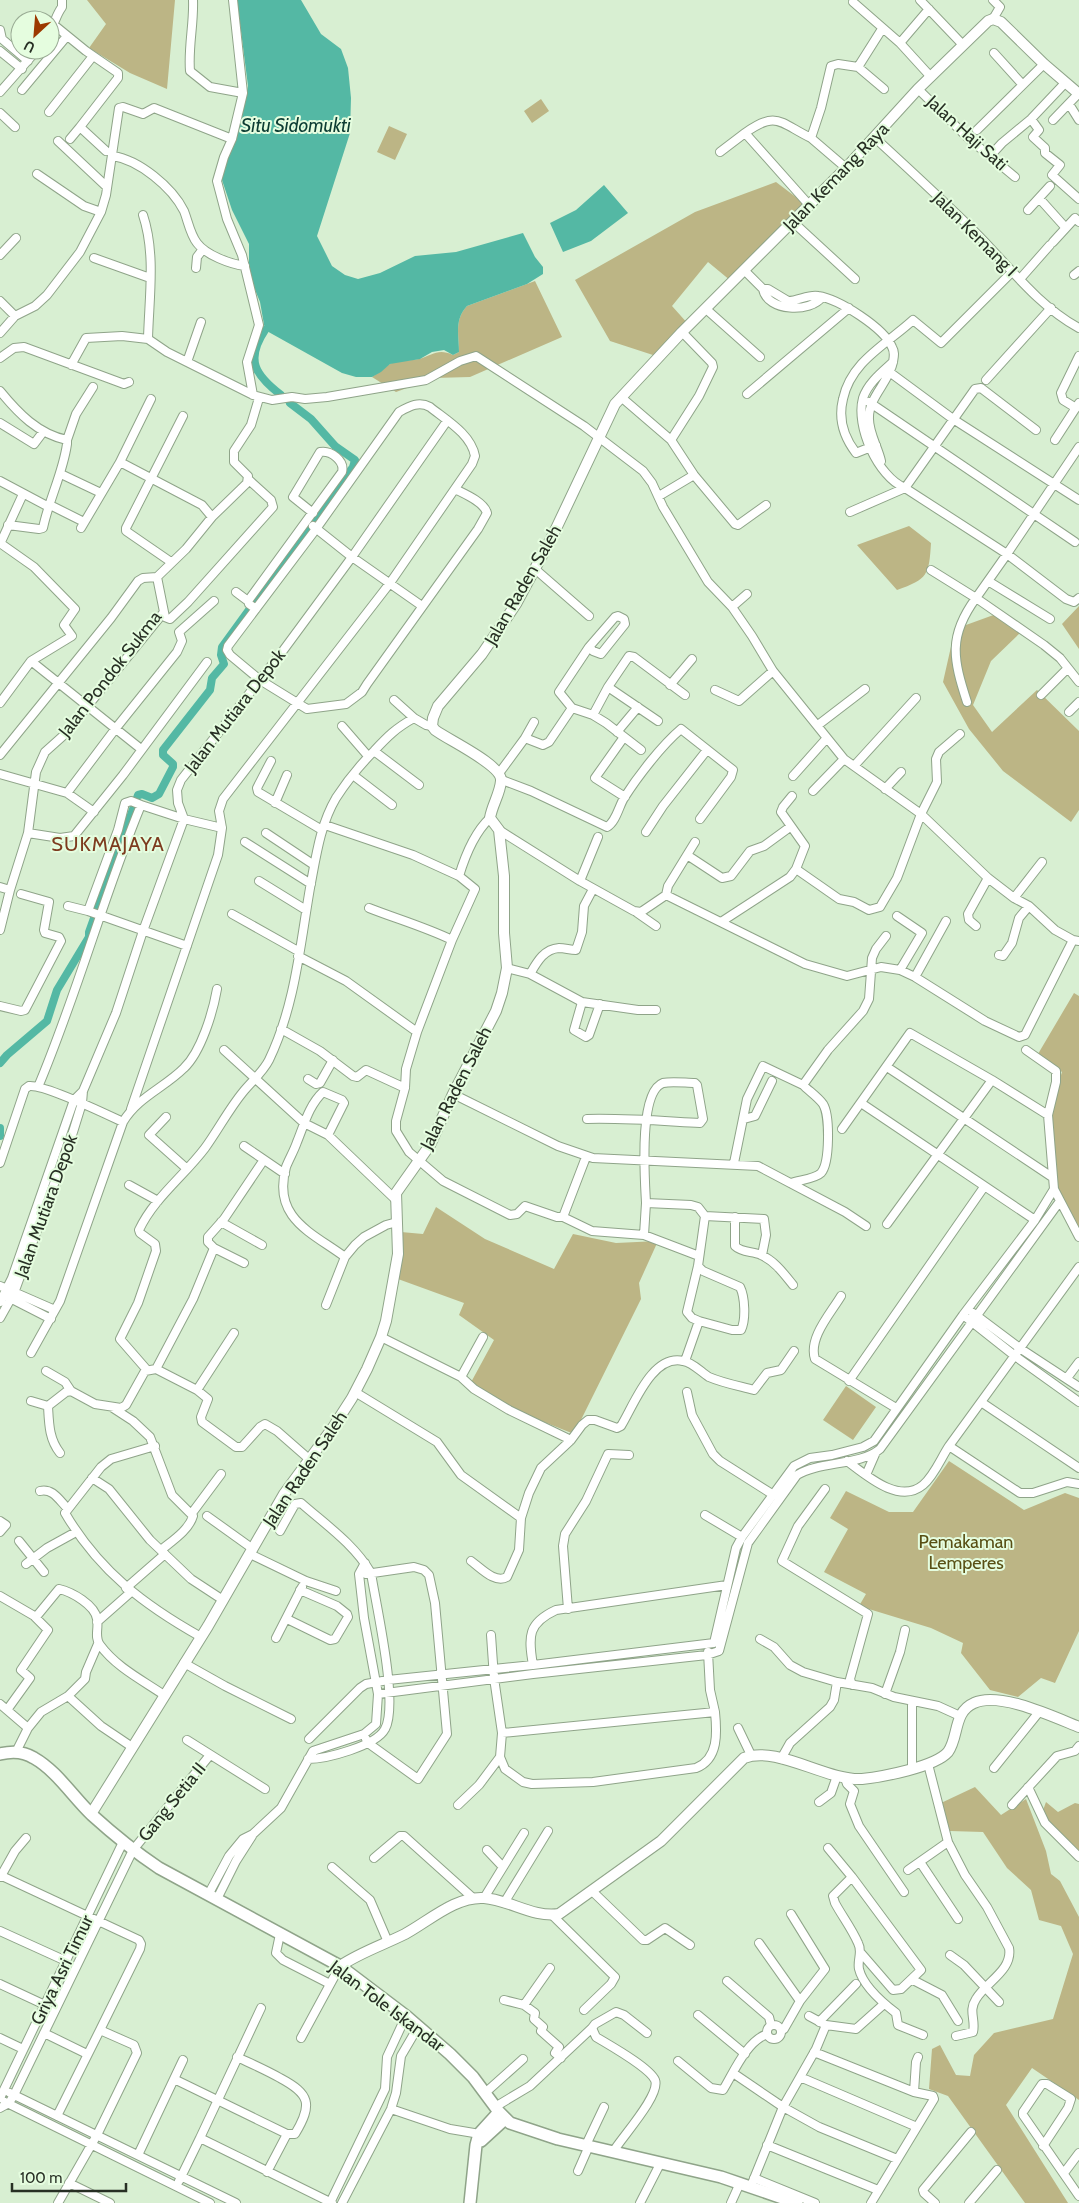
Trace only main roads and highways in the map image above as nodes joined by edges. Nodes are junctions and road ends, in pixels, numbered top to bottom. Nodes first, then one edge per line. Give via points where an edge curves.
1 (0, 1754) edge
2 (499, 2113) junction
3 (470, 2203) edge
4 (797, 2203) edge

1 - 2 main road, Jalan Tole Iskandar via 16,1752 35,1758 91,1814 159,1868 340,1966 406,2016 463,2066
2 - 3 main road via 482,2130 476,2145
2 - 4 main road via 523,2128 748,2183

